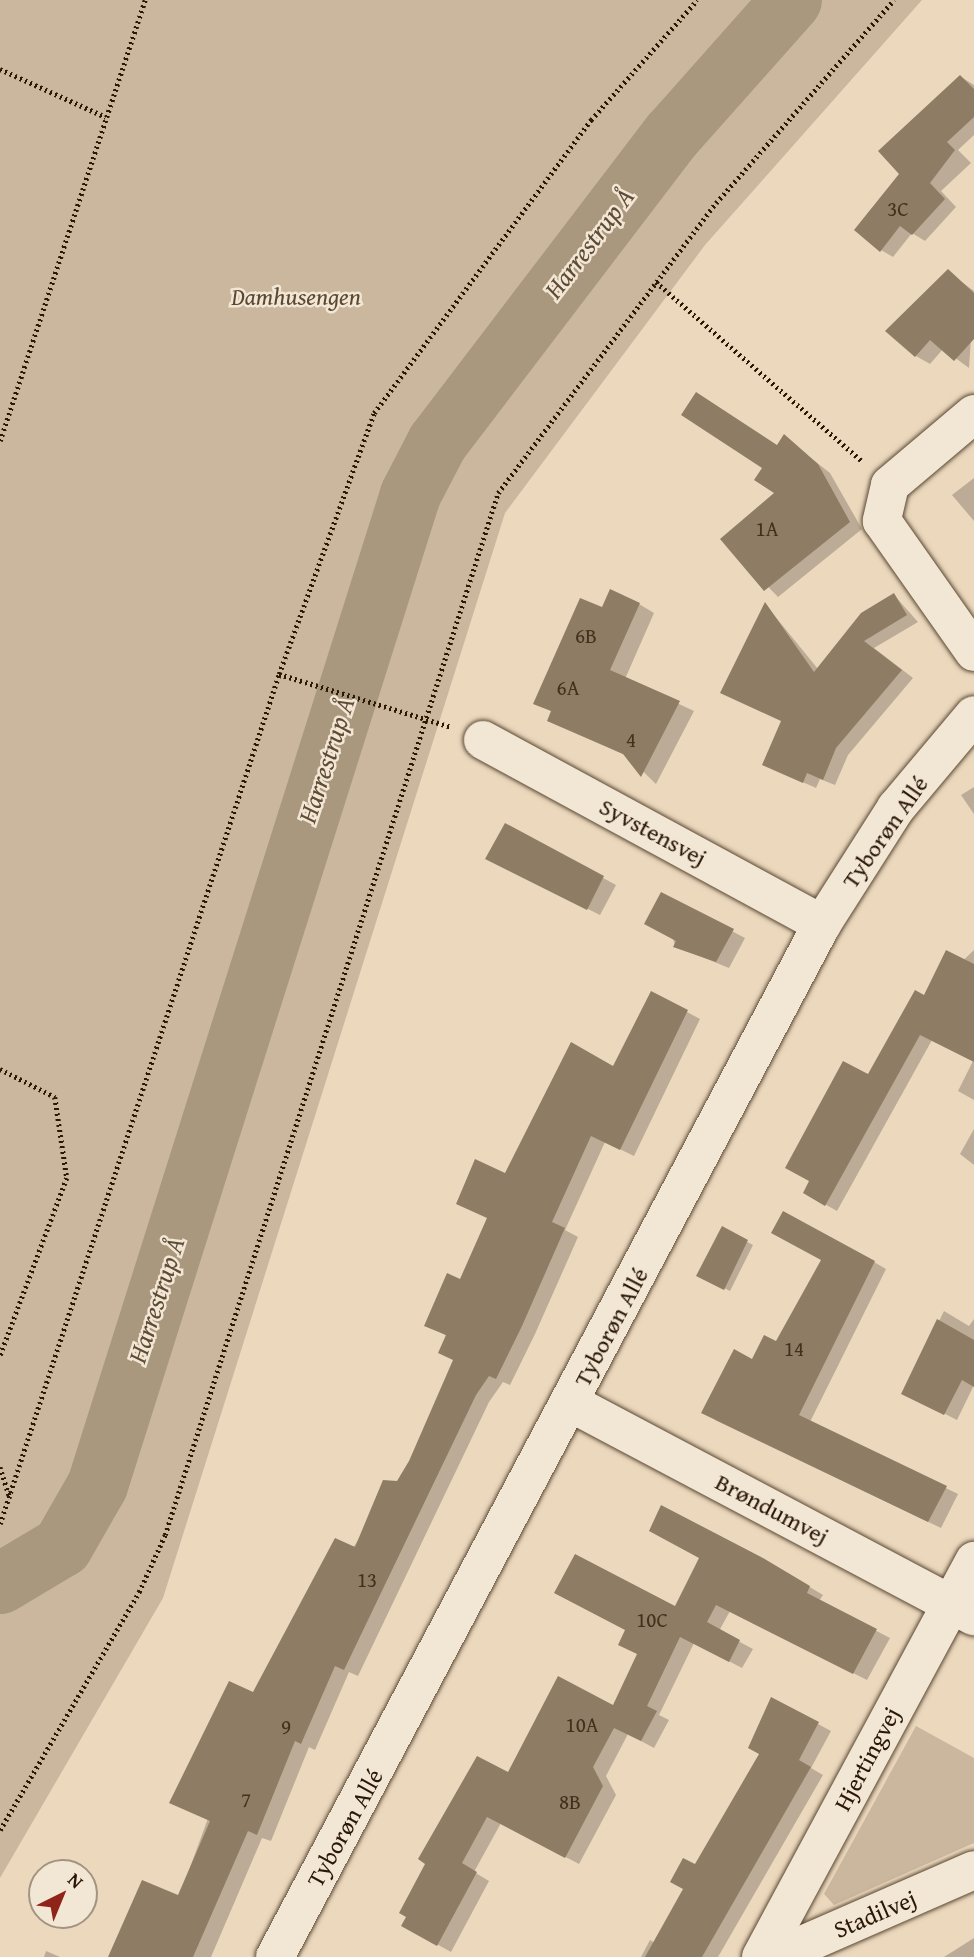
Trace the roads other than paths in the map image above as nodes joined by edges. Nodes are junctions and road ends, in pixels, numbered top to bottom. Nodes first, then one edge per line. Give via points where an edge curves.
1 (974, 414) edge
2 (974, 652) edge
3 (974, 715) edge
4 (470, 735) road end
5 (822, 924) junction
6 (571, 1403) junction
7 (974, 1561) edge
8 (962, 1609) edge
9 (974, 1870) edge
10 (275, 1957) edge
11 (761, 1957) edge
12 (775, 1957) edge

1 - 2 street via 890,485 882,521
3 - 5 street, Tyborøn Allé via 896,808
4 - 5 street, Syvstensvej
5 - 6 street, Tyborøn Allé
6 - 8 street, Brøndumvej
6 - 10 street, Tyborøn Allé
7 - 8 street, Hjertingvej
8 - 11 street, Hjertingvej
9 - 12 street, Stadilvej

